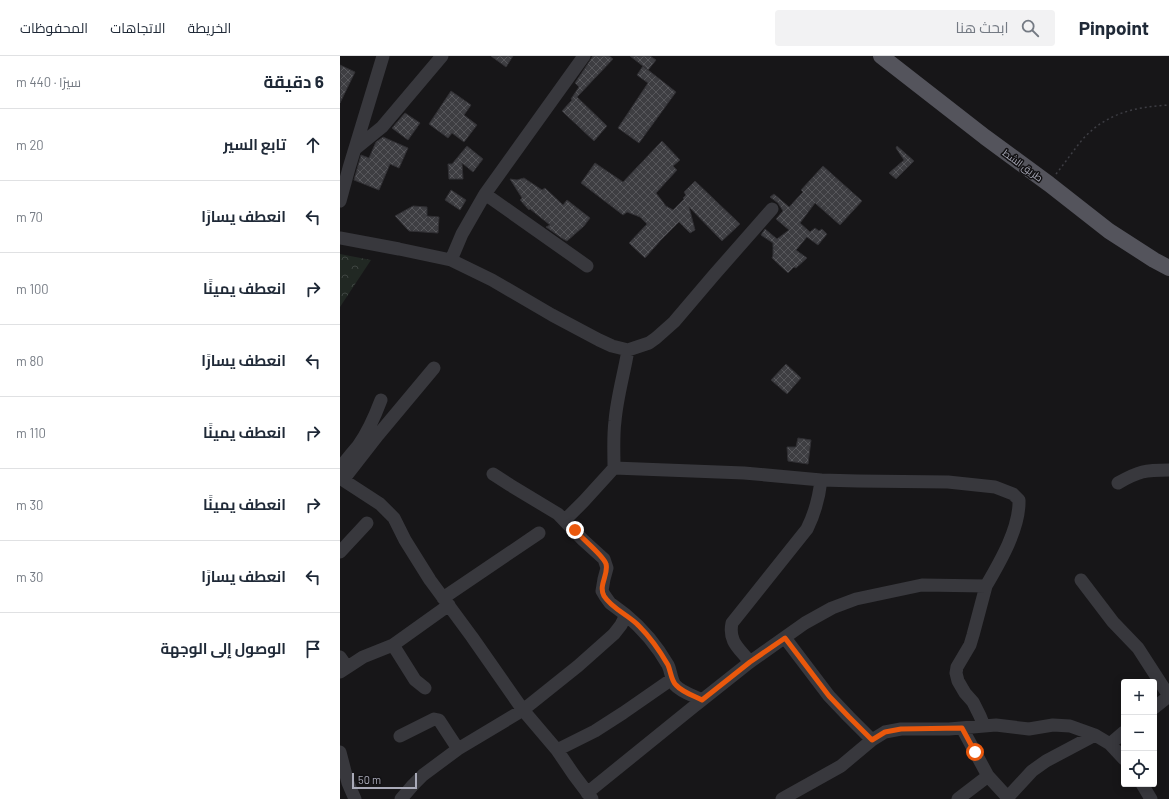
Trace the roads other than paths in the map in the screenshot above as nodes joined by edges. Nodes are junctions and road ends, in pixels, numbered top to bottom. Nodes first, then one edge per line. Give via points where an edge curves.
1 (383, 56) edge
2 (442, 56) edge
3 (584, 56) edge
4 (881, 56) edge
5 (355, 149) junction
6 (485, 194) junction
7 (340, 201) edge
8 (772, 209) dead end
9 (340, 238) edge
10 (451, 260) junction
11 (587, 266) dead end
12 (1169, 268) edge
13 (628, 350) junction
14 (434, 368) dead end
15 (381, 400) dead end
16 (614, 468) junction
17 (1169, 470) edge
18 (492, 474) dead end
19 (341, 475) edge
20 (821, 480) junction
21 (1118, 483) dead end
22 (565, 520) junction
23 (367, 523) dead end
24 (539, 533) dead end
25 (340, 552) edge
26 (1081, 580) dead end
27 (986, 586) junction
28 (446, 601) junction
29 (626, 615) junction
30 (785, 638) junction
31 (393, 645) junction
32 (750, 662) junction
33 (342, 665) edge
34 (672, 679) junction
35 (425, 688) dead end
36 (1169, 696) edge
37 (702, 700) junction
38 (1157, 706) edge
39 (523, 710) junction
40 (984, 726) junction
41 (962, 728) junction
42 (1095, 735) junction
43 (1121, 735) edge
44 (400, 736) dead end
45 (872, 740) junction
46 (1110, 744) junction
47 (458, 749) junction
48 (556, 750) junction
49 (340, 752) edge
50 (1121, 756) edge
51 (988, 776) junction
52 (1144, 787) edge
53 (590, 796) edge
54 (1009, 798) edge
55 (355, 799) edge
56 (401, 799) edge
57 (782, 799) edge
58 (958, 799) edge
59 (1151, 799) edge

1 - 5 street
2 - 5 street via 382,127
3 - 6 street
4 - 12 main road, طريق الشط via 1109,231
5 - 7 street
6 - 10 street via 462,234
6 - 11 street
8 - 13 street via 674,322 648,343
9 - 10 street
10 - 13 street via 599,340
13 - 16 street via 617,402
14 - 19 street
15 - 19 street via 374,418
16 - 20 street via 744,473
16 - 22 street
17 - 21 street via 1142,471
18 - 22 street
19 - 28 street via 380,504 394,518 430,580
20 - 27 street via 948,482 995,487 1013,494 1019,500 1020,510 1010,540
20 - 32 street via 819,498 807,529 732,623 731,635 734,644
22 - 29 street via 604,559 607,568 602,591 610,603
23 - 25 street
24 - 28 street
26 - 36 street via 1113,622 1138,648
27 - 30 street via 922,585 856,599 832,608
27 - 40 street via 970,645 956,673
28 - 31 street
28 - 39 street
29 - 34 street via 656,646 668,665
29 - 39 street via 614,634
30 - 32 street
30 - 45 street via 829,696
31 - 33 street
31 - 35 street via 415,680
32 - 37 street
34 - 37 street via 679,688
34 - 48 street via 595,731
36 - 38 street
37 - 53 street
39 - 47 street
39 - 48 street
40 - 41 street
40 - 42 street via 1029,729 1053,725 1070,726
41 - 45 street via 901,729 885,732
41 - 51 street
42 - 46 street
42 - 54 street via 1032,771
43 - 46 street
44 - 47 street via 434,719 439,720
45 - 57 street via 841,766
46 - 50 street
47 - 56 street via 423,775
48 - 53 street
49 - 55 street
51 - 54 street
51 - 58 street
52 - 59 street

